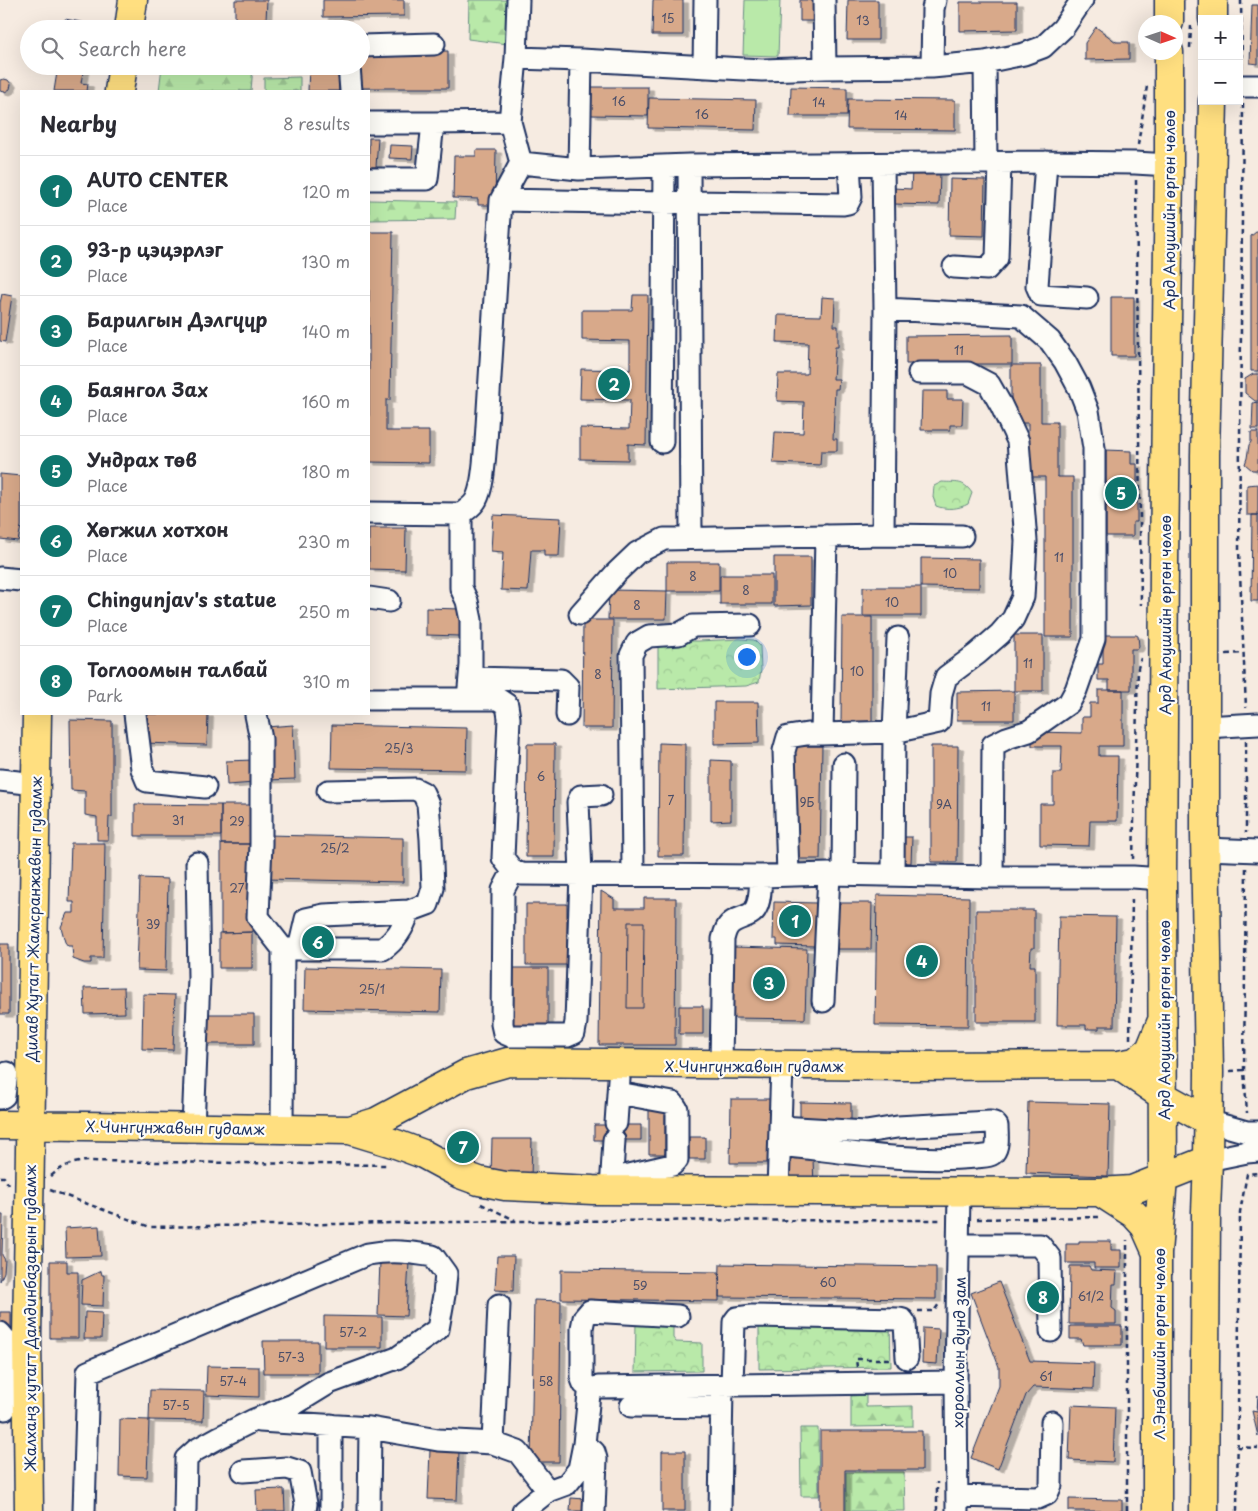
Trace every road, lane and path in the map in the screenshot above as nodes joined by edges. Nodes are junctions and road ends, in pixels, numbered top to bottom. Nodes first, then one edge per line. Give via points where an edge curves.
1 (133, 0) edge
2 (518, 0) edge
3 (705, 0) edge
4 (824, 0) edge
5 (935, 0) edge
6 (1082, 0) edge
7 (1168, 0) edge
8 (1213, 0) edge
9 (1241, 0) edge
10 (1169, 15) edge
11 (1213, 15) edge
12 (1240, 15) edge
13 (130, 20) edge
14 (434, 44) dead end
15 (370, 46) edge
16 (1243, 51) edge
17 (516, 58) junction
18 (581, 60) junction
19 (1169, 60) edge
20 (984, 62) junction
21 (704, 67) junction
22 (932, 67) junction
23 (825, 68) junction
24 (122, 75) edge
25 (350, 75) edge
26 (1148, 80) dead end
27 (1247, 86) edge
28 (119, 90) edge
29 (351, 90) edge
30 (1213, 105) edge
31 (370, 122) edge
32 (510, 122) junction
33 (433, 123) junction
34 (1046, 162) junction
35 (521, 163) junction
36 (993, 163) junction
37 (1135, 163) junction
38 (849, 164) junction
39 (883, 164) junction
40 (689, 165) junction
41 (1169, 165) junction
42 (664, 166) junction
43 (579, 169) junction
44 (370, 179) edge
45 (501, 200) junction
46 (690, 202) junction
47 (664, 203) junction
48 (954, 267) dead end
49 (1087, 298) dead end
50 (885, 309) junction
51 (919, 373) dead end
52 (1166, 441) junction
53 (662, 442) dead end
54 (1205, 455) junction
55 (370, 513) edge
56 (461, 514) junction
57 (883, 535) junction
58 (826, 536) junction
59 (962, 536) dead end
60 (691, 537) junction
61 (0, 578) edge
62 (20, 580) edge
63 (1141, 610) dead end
64 (580, 614) dead end
65 (750, 625) dead end
66 (898, 638) dead end
67 (1141, 656) dead end
68 (469, 689) junction
69 (370, 699) edge
70 (567, 714) dead end
71 (37, 715) edge
72 (135, 715) edge
73 (254, 715) edge
74 (1252, 725) edge
75 (1205, 728) junction
76 (894, 732) junction
77 (822, 734) junction
78 (844, 764) dead end
79 (0, 780) edge
80 (36, 784) junction
81 (205, 787) dead end
82 (328, 791) dead end
83 (601, 795) dead end
84 (1205, 849) junction
85 (1252, 851) edge
86 (197, 863) dead end
87 (512, 871) junction
88 (581, 874) junction
89 (632, 874) junction
90 (788, 874) junction
91 (836, 874) junction
92 (893, 875) junction
93 (762, 876) junction
94 (992, 877) junction
95 (1132, 877) junction
96 (1162, 879) junction
97 (409, 911) junction
98 (291, 949) junction
99 (823, 1001) dead end
100 (1163, 1019) junction
101 (1128, 1062) junction
102 (620, 1064) junction
103 (721, 1064) junction
104 (782, 1065) junction
105 (6, 1073) dead end
106 (618, 1093) junction
107 (1163, 1096) junction
108 (0, 1098) edge
109 (1208, 1121) junction
110 (0, 1125) edge
111 (30, 1125) junction
112 (193, 1128) junction
113 (282, 1129) junction
114 (350, 1130) junction
115 (780, 1136) junction
116 (1252, 1142) edge
117 (1208, 1160) junction
118 (389, 1165) dead end
119 (1258, 1173) edge
120 (1247, 1174) junction
121 (1163, 1178) junction
122 (46, 1181) dead end
123 (612, 1182) junction
124 (42, 1186) dead end
125 (778, 1191) junction
126 (959, 1192) junction
127 (474, 1201) dead end
128 (1101, 1205) junction
129 (941, 1220) dead end
130 (969, 1220) dead end
131 (517, 1221) junction
132 (1127, 1232) dead end
133 (959, 1245) junction
134 (1157, 1253) junction
135 (499, 1305) dead end
136 (678, 1316) dead end
137 (1051, 1332) dead end
138 (0, 1333) edge
139 (907, 1358) dead end
140 (956, 1382) junction
141 (727, 1385) junction
142 (592, 1389) junction
143 (631, 1406) dead end
144 (721, 1407) junction
145 (11, 1409) edge
146 (254, 1420) junction
147 (1052, 1422) dead end
148 (331, 1425) junction
149 (370, 1428) junction
150 (493, 1443) junction
151 (584, 1444) junction
152 (1237, 1447) junction
153 (1258, 1448) edge
154 (243, 1471) dead end
155 (937, 1479) dead end
156 (545, 1499) edge
157 (957, 1504) edge
158 (29, 1511) edge
159 (84, 1511) edge
160 (185, 1511) edge
161 (305, 1511) edge
162 (330, 1511) edge
163 (369, 1511) edge
164 (523, 1511) edge
165 (594, 1511) edge
166 (720, 1511) edge
167 (937, 1511) edge
168 (1127, 1511) edge
169 (1157, 1511) edge
170 (1204, 1511) edge
171 (1237, 1511) edge

1 - 13 main road
2 - 17 street
3 - 21 street
4 - 23 street
5 - 22 street
6 - 20 street via 1063,28 1042,47
7 - 10 main road
8 - 11 main road
9 - 12 path
14 - 15 street
16 - 27 path
17 - 18 street
17 - 32 street
18 - 21 street
18 - 43 street
19 - 41 main road, Ард Аюушийн өргөн чөлөө
20 - 22 street
20 - 36 street
21 - 23 street via 762,70
22 - 23 street
24 - 28 main road
25 - 29 street
26 - 37 path
27 - 74 path via 1239,551 1246,686
30 - 54 main road
31 - 33 street
32 - 33 street
32 - 35 street
33 - 44 street via 427,179
34 - 36 street
34 - 37 street
34 - 49 street via 1036,286 1041,296
35 - 43 street
35 - 45 street
36 - 39 street
36 - 48 street via 997,258 986,269
37 - 41 street
37 - 63 path
38 - 39 street
38 - 40 street
38 - 46 street via 851,197 848,203
39 - 50 street
40 - 42 street
40 - 46 street
41 - 52 main road, Ард Аюушийн өргөн чөлөө
42 - 43 street
42 - 47 street
45 - 47 street
45 - 56 street via 482,476 476,501
46 - 47 street
46 - 60 street
47 - 53 street
50 - 57 street
50 - 94 street via 1021,316 1050,341 1065,362 1088,410 1094,448 1094,639 1069,703 1028,731 992,745
51 - 76 street via 968,373 989,384 1018,441 1026,541 1023,597 1013,619 1000,634 946,677 940,694 939,722
52 - 54 main road via 1172,435 1188,433 1199,443
52 - 96 main road, Ард Аюушийн өргөн чөлөө
54 - 75 main road
55 - 56 street
56 - 68 street via 461,588 471,620
57 - 58 street
57 - 59 street
58 - 60 street
58 - 77 street
60 - 64 street via 664,539 637,553
61 - 62 street
65 - 89 street via 693,626 679,634 648,636 637,643 631,655
66 - 76 street
67 - 95 path via 1138,668
68 - 69 street
68 - 70 street via 561,680 568,687
68 - 87 street via 507,705 503,858
71 - 80 main road, Дилав Хутагт Жамсранжавын гудамж
72 - 81 street via 142,769 147,781
73 - 98 street via 261,740 258,917
74 - 75 street
74 - 85 path
75 - 84 main road
76 - 77 street
76 - 92 street
77 - 90 street via 788,738 784,751
78 - 91 street
79 - 80 street
80 - 111 main road, Дилав Хутагт Жамсранжавын гудамж
82 - 97 street via 415,789 423,793 428,804 433,888 428,904
83 - 88 street via 581,796 578,802
84 - 85 street
84 - 109 main road
85 - 116 path via 1244,1070
86 - 112 street via 200,978
87 - 88 street via 522,874
87 - 88 street via 503,890 502,928 502,1024 504,1033 511,1036 567,1036 574,1033
88 - 89 street
89 - 93 street
90 - 91 street
90 - 93 street
91 - 92 street
91 - 99 street
92 - 94 street
93 - 103 street via 756,910 733,921 723,939
94 - 95 street
95 - 96 street
95 - 101 path
96 - 100 main road, Ард Аюушийн өргөн чөлөө
97 - 98 street via 324,915 306,919
97 - 98 street via 400,930 383,949
98 - 113 street
100 - 101 main road via 1150,1050
100 - 107 main road, Ард Аюушийн өргөн чөлөө
101 - 104 main road, Х.Чингүнжавын гудамж
101 - 107 main road
102 - 103 main road, Х.Чингүнжавын гудамж
102 - 106 street
102 - 114 main road, Х.Чингүнжавын гудамж via 508,1062 466,1074 376,1122
103 - 104 main road, Х.Чингүнжавын гудамж
104 - 115 street
105 - 108 street via 4,1096
106 - 123 street
106 - 123 street via 674,1102 677,1109 677,1160 672,1165 624,1176
107 - 109 main road
107 - 121 main road, Ард Аюушийн өргөн чөлөө
109 - 116 street
109 - 117 main road
110 - 111 main road, Х.Чингүнжавын гудамж
111 - 112 main road, Х.Чингүнжавын гудамж
111 - 145 main road, Жалханз хутагт Дамдинбазарын гудамж via 27,1337
112 - 113 main road, Х.Чингүнжавын гудамж
113 - 114 main road, Х.Чингүнжавын гудамж
114 - 123 main road, Х.Чингүнжавын гудамж via 414,1151 479,1181 505,1186
115 - 115 street via 914,1159 990,1155 996,1147 996,1126 990,1122
115 - 125 street
116 - 117 street
116 - 120 path
117 - 121 main road, Х.Чингүнжавын гудамж
117 - 170 main road
118 - 122 path via 83,1161 64,1166
119 - 120 path
120 - 152 path via 1240,1212
121 - 128 main road, Х.Чингүнжавын гудамж
121 - 134 main road, Л.Энэбишийн өргөн чөлөө
123 - 125 main road, Х.Чингүнжавын гудамж
124 - 131 path via 150,1227
125 - 126 main road, Х.Чингүнжавын гудамж
126 - 128 main road, Х.Чингүнжавын гудамж
126 - 133 street, хорооллын дунд зам
127 - 131 path
128 - 130 path
128 - 134 main road via 1134,1214 1145,1226
129 - 131 path
132 - 168 path
133 - 137 street via 1040,1245 1050,1258
133 - 140 street, хорооллын дунд зам
134 - 169 main road, Л.Энэбишийн өргөн чөлөө
135 - 150 street
136 - 142 street via 590,1311 582,1328 582,1378 584,1384
138 - 145 street via 6,1340
139 - 141 street via 905,1323 899,1319 737,1318
140 - 141 street
140 - 157 street, хорооллын дунд зам
141 - 142 street
141 - 144 street
142 - 151 street
143 - 144 street
144 - 166 street
145 - 158 main road, Жалханз хутагт Дамдинбазарын гудамж
146 - 148 street
146 - 159 street via 329,1383 397,1358 438,1329 446,1274 433,1256 408,1251 368,1254 88,1372
146 - 160 street via 196,1450 186,1459
147 - 157 street via 1051,1486 1046,1494 1038,1498
148 - 149 street
148 - 162 street
149 - 150 street via 438,1440
149 - 163 street
150 - 156 street via 518,1452
151 - 156 street via 579,1469 567,1484
151 - 165 street via 594,1452 596,1459
152 - 153 path
152 - 171 path
154 - 161 street via 287,1468 300,1472
155 - 167 path
156 - 164 street

